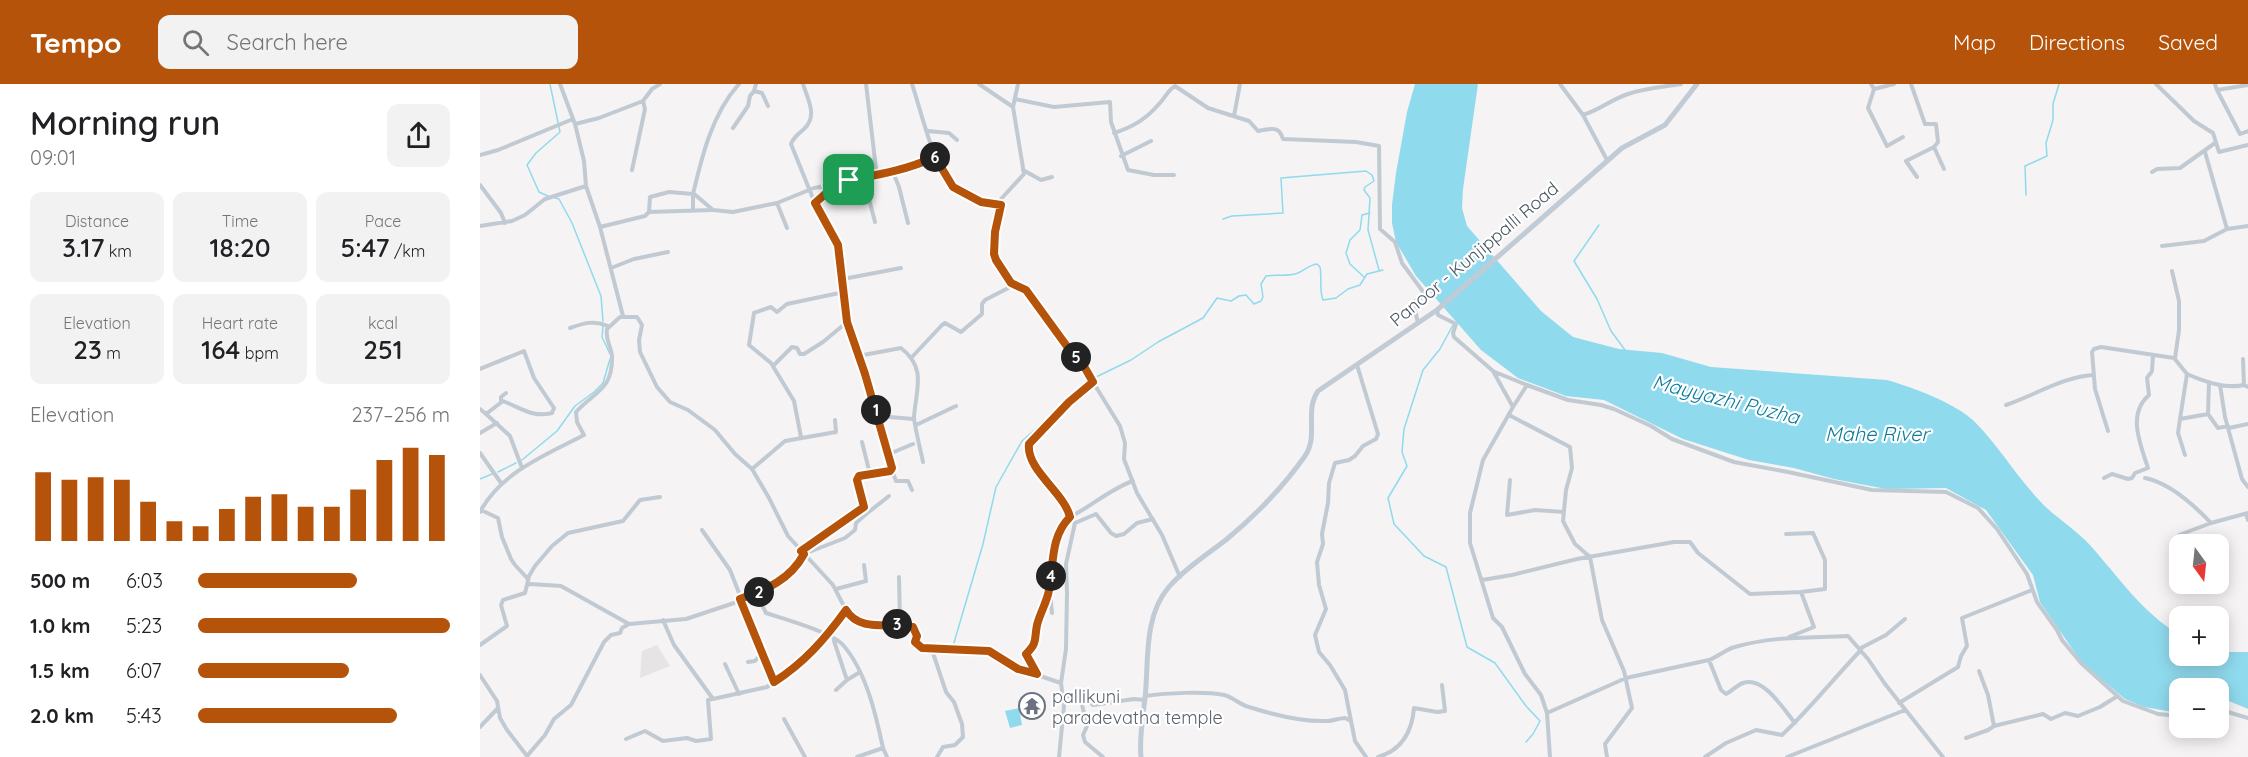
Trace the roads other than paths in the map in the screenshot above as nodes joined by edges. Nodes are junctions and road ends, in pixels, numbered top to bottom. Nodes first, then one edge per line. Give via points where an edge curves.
1 (560, 84) edge
2 (660, 84) edge
3 (739, 84) edge
4 (756, 84) edge
5 (803, 84) edge
6 (866, 84) edge
7 (912, 84) edge
8 (979, 84) edge
9 (1018, 84) edge
10 (1240, 84) edge
11 (1560, 84) edge
12 (1681, 84) edge
13 (1871, 84) edge
14 (1894, 84) edge
15 (1911, 84) edge
16 (2156, 84) edge
17 (2216, 84) edge
18 (1175, 85) edge
19 (1694, 85) edge
20 (2248, 85) edge
21 (1648, 86) edge
22 (1874, 89) junction
23 (2217, 90) junction
24 (754, 91) junction
25 (1015, 99) junction
26 (643, 101) junction
27 (768, 106) dead end
28 (1013, 108) junction
29 (1584, 114) junction
30 (1234, 116) junction
31 (574, 122) junction
32 (733, 128) dead end
33 (928, 131) junction
34 (2248, 131) edge
35 (1114, 133) junction
36 (1903, 137) dead end
37 (957, 140) dead end
38 (1151, 141) dead end
39 (2216, 143) junction
40 (2248, 145) edge
41 (1934, 147) junction
42 (2205, 152) junction
43 (480, 155) edge
44 (1121, 156) junction
45 (935, 157) junction
46 (1607, 160) junction
47 (1944, 169) dead end
48 (632, 170) dead end
49 (1023, 170) junction
50 (893, 172) junction
51 (2152, 172) dead end
52 (1174, 175) dead end
53 (877, 177) junction
54 (1052, 177) dead end
55 (1917, 177) dead end
56 (862, 178) junction
57 (480, 185) edge
58 (827, 185) junction
59 (586, 186) junction
60 (809, 190) junction
61 (693, 194) junction
62 (777, 203) junction
63 (815, 203) junction
64 (1001, 205) junction
65 (693, 210) junction
66 (713, 210) junction
67 (649, 212) junction
68 (875, 222) dead end
69 (505, 223) junction
70 (908, 223) dead end
71 (480, 226) edge
72 (2248, 226) edge
73 (600, 227) junction
74 (787, 228) dead end
75 (2227, 229) junction
76 (2162, 246) dead end
77 (668, 252) dead end
78 (611, 268) junction
79 (901, 268) dead end
80 (2172, 271) dead end
81 (843, 279) junction
82 (1014, 285) junction
83 (844, 292) junction
84 (1437, 310) junction
85 (623, 316) junction
86 (847, 322) junction
87 (1418, 323) junction
88 (608, 326) junction
89 (570, 328) dead end
90 (2153, 355) junction
91 (858, 356) junction
92 (912, 357) junction
93 (2175, 359) junction
94 (2243, 359) dead end
95 (1356, 365) junction
96 (773, 366) junction
97 (480, 369) edge
98 (1493, 371) junction
99 (2187, 374) junction
100 (2093, 375) junction
101 (1092, 381) junction
102 (2209, 382) junction
103 (1527, 385) junction
104 (2220, 385) junction
105 (2247, 387) edge
106 (506, 393) dead end
107 (501, 402) junction
108 (2006, 405) dead end
109 (956, 406) dead end
110 (1513, 407) junction
111 (480, 409) edge
112 (486, 414) junction
113 (2208, 414) junction
114 (1509, 415) junction
115 (878, 416) junction
116 (913, 419) junction
117 (2180, 419) junction
118 (835, 420) dead end
119 (497, 423) junction
120 (2248, 424) edge
121 (916, 425) junction
122 (2228, 427) junction
123 (2108, 431) dead end
124 (480, 433) edge
125 (801, 437) junction
126 (862, 442) dead end
127 (913, 444) dead end
128 (480, 453) edge
129 (889, 454) junction
130 (2185, 455) dead end
131 (923, 462) dead end
132 (522, 468) junction
133 (752, 469) junction
134 (892, 470) junction
135 (870, 474) junction
136 (2104, 478) dead end
137 (2145, 478) dead end
138 (1510, 480) dead end
139 (1133, 481) junction
140 (501, 483) junction
141 (2248, 487) edge
142 (912, 490) dead end
143 (660, 496) dead end
144 (889, 496) dead end
145 (480, 511) edge
146 (1564, 512) junction
147 (2247, 513) edge
148 (1069, 518) junction
149 (1153, 519) junction
150 (2248, 520) edge
151 (1075, 523) junction
152 (2211, 523) junction
153 (702, 530) dead end
154 (1786, 534) dead end
155 (2182, 534) edge
156 (802, 553) junction
157 (1590, 557) junction
158 (864, 565) dead end
159 (899, 577) dead end
160 (1180, 577) junction
161 (528, 578) junction
162 (1482, 580) junction
163 (527, 585) junction
164 (836, 589) junction
165 (2032, 590) junction
166 (1801, 592) junction
167 (756, 593) junction
168 (1049, 593) junction
169 (740, 599) junction
170 (846, 610) junction
171 (1052, 613) dead end
172 (1905, 619) dead end
173 (663, 620) junction
174 (630, 624) junction
175 (900, 624) junction
176 (827, 636) junction
177 (1788, 637) junction
178 (834, 640) junction
179 (480, 645) edge
180 (932, 650) junction
181 (1860, 650) junction
182 (762, 652) junction
183 (1709, 660) junction
184 (748, 662) dead end
185 (725, 664) dead end
186 (1979, 671) dead end
187 (860, 672) junction
188 (1037, 674) junction
189 (480, 675) edge
190 (1626, 678) junction
191 (847, 681) junction
192 (774, 682) junction
193 (1061, 682) junction
194 (1442, 685) dead end
195 (836, 690) dead end
196 (739, 694) junction
197 (1063, 696) junction
198 (1080, 696) junction
199 (2116, 697) junction
200 (1145, 698) junction
201 (713, 699) junction
202 (1899, 703) junction
203 (499, 707) junction
204 (1905, 710) junction
205 (1547, 713) junction
206 (2229, 713) edge
207 (2169, 715) edge
208 (2248, 718) edge
209 (784, 719) dead end
210 (1351, 722) junction
211 (1795, 723) junction
212 (1994, 726) junction
213 (480, 727) edge
214 (1966, 738) dead end
215 (626, 739) dead end
216 (883, 748) junction
217 (528, 756) edge
218 (805, 757) edge
219 (857, 757) edge
220 (887, 757) edge
221 (938, 757) edge
222 (1059, 757) edge
223 (1103, 757) edge
224 (1141, 757) edge
225 (1366, 757) edge
226 (1378, 757) edge
227 (1550, 757) edge
228 (1607, 757) edge
229 (1705, 757) edge
230 (1787, 757) edge
231 (1943, 757) edge

1 - 31 street
2 - 26 street
3 - 61 street via 717,117
4 - 24 street
5 - 60 street via 813,114 791,144
6 - 53 street
7 - 33 street
8 - 28 street
9 - 25 street
10 - 30 street
11 - 29 street
12 - 21 street
13 - 22 street
14 - 22 street
15 - 41 street via 1925,124 1936,124 1938,142
16 - 39 street via 2194,121 2213,133
17 - 23 street
18 - 30 street via 1208,108
18 - 35 street via 1138,124
19 - 46 main road, Panoor - Kunjippalli Road via 1665,125
20 - 23 street
21 - 29 street
22 - 36 street via 1868,108 1887,146
23 - 34 street via 2240,134
24 - 27 street via 762,93
24 - 32 street
25 - 28 street
25 - 35 street via 1054,107 1110,102
26 - 31 street via 599,118
26 - 48 street via 645,109
28 - 49 street
29 - 46 street
30 - 87 street via 1253,124 1258,131 1278,129 1283,139 1379,146 1380,229 1395,242 1402,263 1424,293 1413,302
31 - 43 street
31 - 59 street
33 - 37 street via 949,133
33 - 45 street
35 - 44 street
38 - 44 street
39 - 40 street via 2219,152
39 - 42 street
41 - 47 street
41 - 55 street via 1906,161
42 - 51 street via 2180,168
42 - 75 street
44 - 52 street via 1128,170
45 - 50 street
45 - 64 street via 953,187 981,202
46 - 84 main road, Panoor - Kunjippalli Road
49 - 54 street via 1041,180
49 - 64 street via 1024,174 1001,198
50 - 53 street
50 - 70 street
53 - 56 street
56 - 58 street
56 - 68 street
57 - 69 street
58 - 60 street
58 - 63 street via 832,188
59 - 69 street via 548,198 525,215
59 - 73 street
60 - 62 street
60 - 63 street
61 - 65 street
61 - 66 street
61 - 67 street via 650,197
62 - 66 street via 733,212
62 - 74 street
63 - 81 street via 838,245
64 - 82 street via 994,254
65 - 66 street
65 - 67 street
67 - 73 street
69 - 71 street
72 - 75 street
73 - 78 street
75 - 76 street via 2204,241
77 - 78 street
78 - 85 street
79 - 81 street
80 - 93 street via 2179,301
81 - 83 street
82 - 92 street via 985,300 982,314 961,332 942,325
82 - 101 street via 1026,290
83 - 86 street
83 - 96 street via 787,304 777,312 771,307 754,313 749,345
84 - 87 main road, Panoor - Kunjippalli Road
84 - 98 street via 1438,315 1456,324 1454,337
85 - 88 street
85 - 133 street via 642,321 640,352 666,398 705,421
86 - 91 street
86 - 96 street via 804,354 792,347
87 - 95 main road, Panoor - Kunjippalli Road
88 - 89 street via 598,321
88 - 132 street via 611,375 605,387 576,412 584,435
90 - 93 street
90 - 100 street via 2094,349
90 - 136 street via 2152,371 2147,378 2149,395 2140,403 2135,423 2148,468 2128,479 2112,474
91 - 92 street via 901,348
91 - 115 street
92 - 116 street via 918,393
93 - 99 street
94 - 105 street
95 - 160 main road, Panoor - Kunjippalli Road via 1315,395 1310,447 1276,493
95 - 210 street via 1378,434 1355,456 1335,463 1317,562 1326,609 1315,635 1319,652 1345,690
96 - 125 street via 794,401
97 - 107 street via 524,351 534,378 554,408 552,414 532,415
98 - 103 street
98 - 110 street
99 - 102 street
99 - 117 street
100 - 108 street via 2065,380
100 - 123 street
101 - 139 street via 1122,431 1124,459
101 - 148 street via 1029,444 1034,464 1064,503
102 - 104 street
102 - 113 street
103 - 110 street
103 - 165 street via 1568,400 1601,405 1652,426 1672,439 1734,462 1872,490 1946,492 1978,508 2017,557
104 - 105 street
104 - 122 street
106 - 107 street
107 - 112 street
109 - 121 street
110 - 114 street
111 - 112 street
112 - 119 street
113 - 117 street
113 - 122 street via 2218,428
114 - 146 street via 1570,447 1572,468
114 - 162 street via 1483,460 1470,513 1470,543
115 - 116 street
115 - 129 street
116 - 121 street
117 - 130 street via 2178,433
118 - 125 street via 836,432
119 - 124 street
119 - 132 street via 510,436
120 - 122 street
121 - 131 street
122 - 141 street via 2243,482
125 - 133 street via 785,441
126 - 135 street
127 - 129 street
128 - 140 street
129 - 134 street
132 - 140 street
133 - 156 street via 788,536
134 - 135 street
134 - 142 street via 896,481 908,481
135 - 156 street via 857,480 864,507
137 - 152 street via 2157,481 2184,499
138 - 146 street via 1507,515 1535,510
139 - 148 street
139 - 149 street
140 - 145 street
143 - 161 street via 640,500 623,521 568,533
144 - 156 street via 856,523 855,530 845,538
145 - 161 street via 498,518 511,558
146 - 157 street via 1563,521 1575,544
147 - 150 street
147 - 152 street
148 - 151 street
148 - 168 street via 1059,531 1052,555
149 - 151 street via 1137,523 1116,536 1096,514
149 - 160 street
151 - 193 street via 1066,564 1066,649
152 - 155 street
153 - 169 street via 730,570
154 - 166 street via 1813,533 1825,560 1826,589
156 - 164 street
156 - 167 street via 796,568
157 - 162 street
157 - 166 street via 1690,542 1698,553 1750,594
157 - 190 street via 1602,620
158 - 164 street via 866,581
159 - 175 street
160 - 200 main road, Panoor - Kunjippalli Road via 1161,598 1151,627
161 - 163 street
162 - 205 street via 1493,618 1541,695
163 - 174 street via 561,586
163 - 179 street via 525,593 502,602 507,626
164 - 170 street
165 - 199 street via 2072,653
165 - 202 street via 1962,618 1967,646 1958,667
166 - 177 street via 1814,627
167 - 169 street
167 - 176 street via 766,613
168 - 171 street
168 - 188 street via 1037,624 1036,643 1026,654
169 - 173 street via 686,619
169 - 182 street
170 - 175 street via 866,626
170 - 176 street
172 - 181 street
173 - 174 street
173 - 201 street via 674,645
174 - 217 street via 604,642 571,705 554,719
175 - 180 street via 913,627 915,642
176 - 178 street
176 - 192 street via 797,667
177 - 181 street via 1848,636
177 - 183 street via 1732,647
178 - 187 street via 842,644
178 - 191 street
180 - 188 street via 989,651 1018,669
180 - 221 street via 962,724 963,736 955,745 943,747
181 - 202 street
181 - 211 street
182 - 184 street via 755,661
182 - 192 street
183 - 190 street
183 - 211 street via 1721,690 1726,693 1743,683 1753,683 1773,694
185 - 196 street
186 - 212 street
187 - 191 street
187 - 216 street via 876,712
188 - 193 street
189 - 203 street
190 - 205 street
190 - 228 street via 1632,708 1606,741
191 - 195 street
192 - 196 street
193 - 197 street
194 - 226 street via 1445,711 1414,708 1408,735 1395,749
196 - 201 street
197 - 198 street
197 - 222 street
198 - 200 street via 1093,705
198 - 223 street via 1087,726 1085,742
199 - 207 street
199 - 212 street via 2078,717 2065,713 2051,719 2043,714
200 - 210 street via 1166,693 1226,695 1258,710 1326,721 1345,717
200 - 224 main road, Panoor - Kunjippalli Road
201 - 215 street via 708,700 711,739 663,741 645,731
202 - 204 street
203 - 213 street
203 - 217 street via 507,730
204 - 230 street
204 - 231 street
205 - 227 street
206 - 208 street
209 - 218 street
210 - 225 street via 1355,741
211 - 229 street via 1782,735 1756,730
212 - 214 street
216 - 219 street
216 - 220 street

